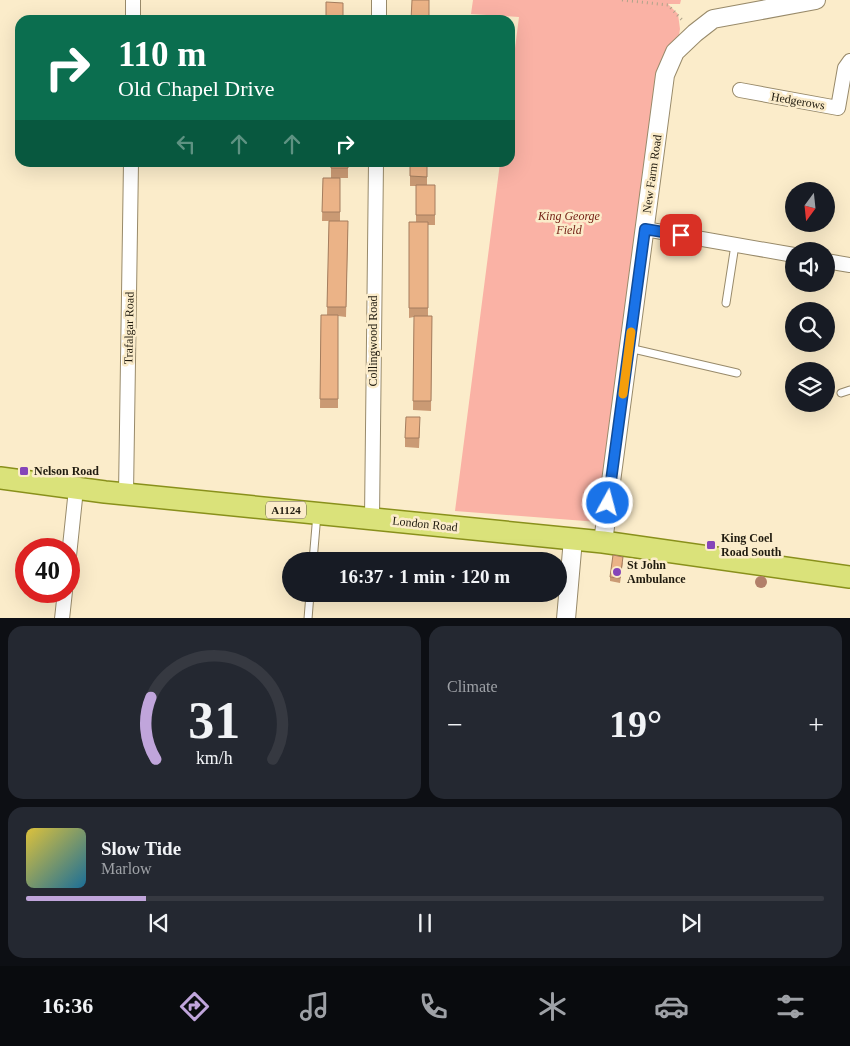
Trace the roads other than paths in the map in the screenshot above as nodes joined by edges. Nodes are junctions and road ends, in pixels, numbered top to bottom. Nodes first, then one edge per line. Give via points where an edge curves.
1 (133, 0) edge
2 (380, 0) edge
3 (805, 1) edge
4 (133, 15) edge
5 (379, 15) edge
6 (850, 61) edge
7 (740, 90) dead end
8 (131, 167) edge
9 (376, 167) edge
10 (645, 229) junction
11 (735, 245) junction
12 (785, 253) edge
13 (835, 262) edge
14 (850, 265) edge
15 (726, 303) dead end
16 (629, 348) junction
17 (737, 373) dead end
18 (850, 390) edge
19 (840, 393) dead end
20 (0, 478) edge
21 (76, 488) junction
22 (126, 494) junction
23 (317, 513) junction
24 (372, 519) junction
25 (71, 538) edge
26 (573, 539) junction
27 (603, 542) junction
28 (314, 552) edge
29 (850, 577) edge
30 (309, 602) edge
31 (64, 603) edge
32 (62, 618) edge
33 (308, 618) edge
34 (566, 618) edge

1 - 4 street
2 - 5 street
3 - 10 street, New Farm Road via 713,19 675,52 665,75
6 - 7 street, Hedgerows via 845,68 838,108
8 - 22 street, Trafalgar Road
9 - 24 street, Collingwood Road
10 - 11 street
10 - 16 street, New Farm Road
11 - 12 street
11 - 15 lane
13 - 14 street
16 - 17 lane
16 - 27 street, New Farm Road
18 - 19 lane
20 - 21 main road, London Road / A1124
21 - 22 main road, London Road / A1124
21 - 25 street
22 - 23 main road, London Road / A1124
23 - 24 main road, London Road / A1124
23 - 28 lane
24 - 26 main road, London Road / A1124
26 - 27 main road, London Road / A1124
26 - 34 street
27 - 29 main road, London Road / A1124
30 - 33 lane
31 - 32 street

